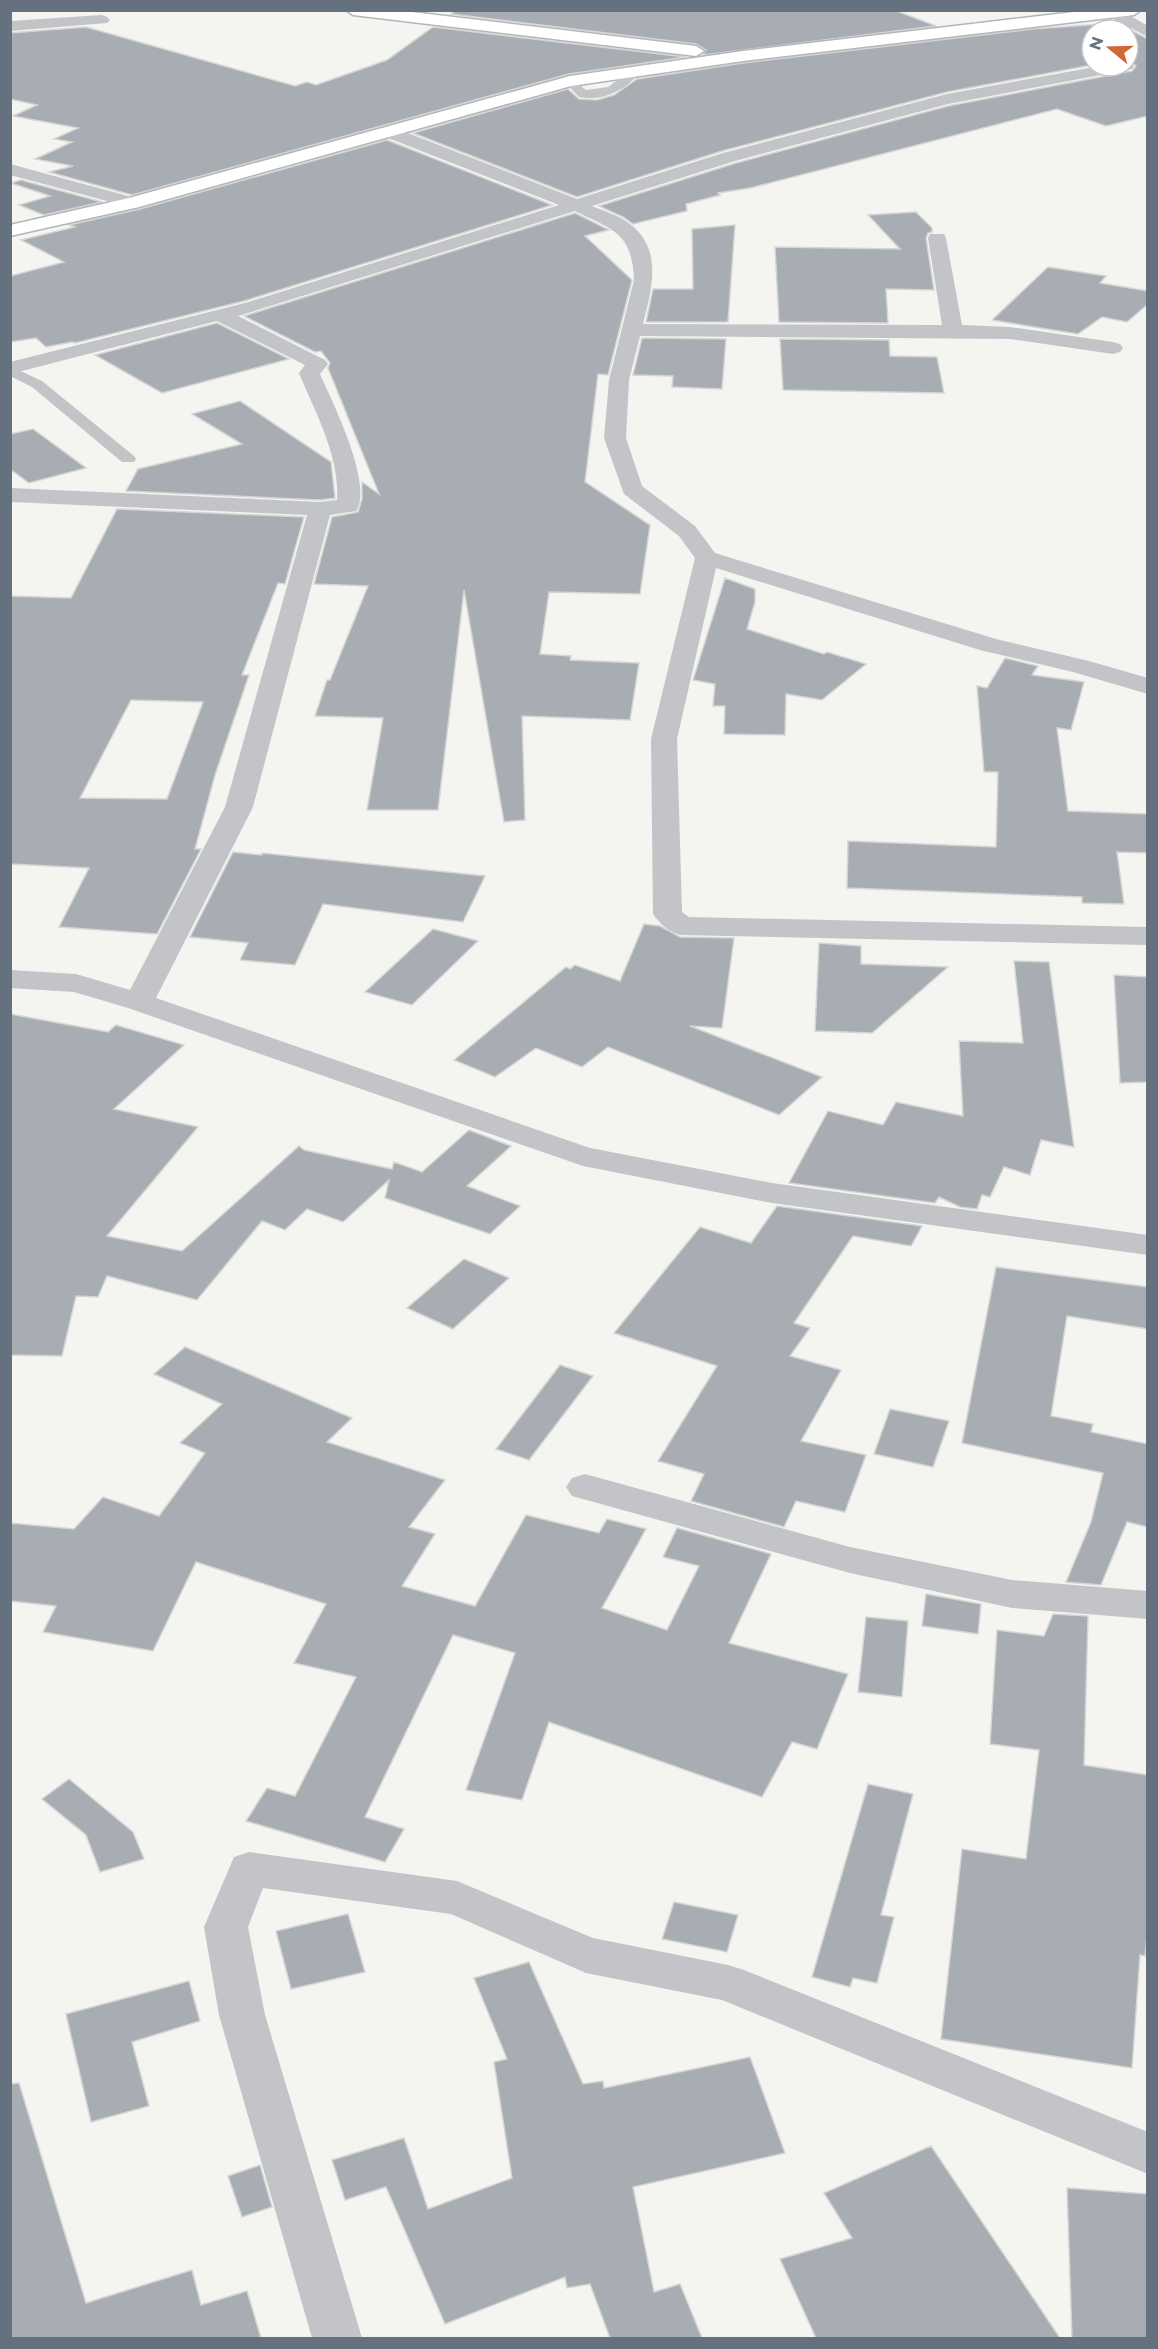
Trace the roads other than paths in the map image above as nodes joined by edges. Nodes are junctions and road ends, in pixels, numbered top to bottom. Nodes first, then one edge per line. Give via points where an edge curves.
1 (353, 10) edge
2 (1134, 10) edge
3 (364, 11) edge
4 (1113, 13) junction
5 (102, 20) dead end
6 (10, 26) edge
7 (1148, 32) edge
8 (743, 56) junction
9 (1080, 74) edge
10 (389, 132) junction
11 (10, 169) edge
12 (133, 203) junction
13 (578, 206) junction
14 (10, 231) edge
15 (937, 238) dead end
16 (219, 314) junction
17 (630, 330) junction
18 (953, 331) junction
19 (1113, 348) dead end
20 (10, 369) edge
21 (128, 459) dead end
22 (10, 495) edge
23 (320, 509) junction
24 (707, 558) junction
25 (1148, 686) edge
26 (1148, 936) edge
27 (10, 979) edge
28 (140, 1002) junction
29 (1148, 1245) edge
30 (585, 1487) dead end
31 (1148, 1605) edge
32 (1148, 2154) edge
33 (337, 2338) edge

1 - 3 street
2 - 4 street
3 - 8 street
4 - 7 street
4 - 8 street
5 - 6 street
8 - 10 street via 570,81
9 - 13 street via 947,99 729,157
10 - 12 street
10 - 13 street
11 - 12 street
12 - 14 street
13 - 16 street
13 - 17 street via 624,228 635,242 644,280
15 - 18 street
16 - 20 street
16 - 23 street via 318,364 309,373 335,433 350,492 348,506
17 - 18 street
17 - 24 street via 619,380 615,438 621,459 632,489 687,531
18 - 19 street via 1010,333
20 - 21 lane via 37,384
22 - 23 street
23 - 28 street via 239,807
24 - 25 street via 989,645
24 - 26 street via 664,739 668,914 681,926
27 - 28 street via 76,983
28 - 29 street via 583,1156 772,1193
30 - 31 street via 850,1560 1012,1594
32 - 33 street via 728,1983 586,1955 457,1898 249,1869 226,1927 242,2015

